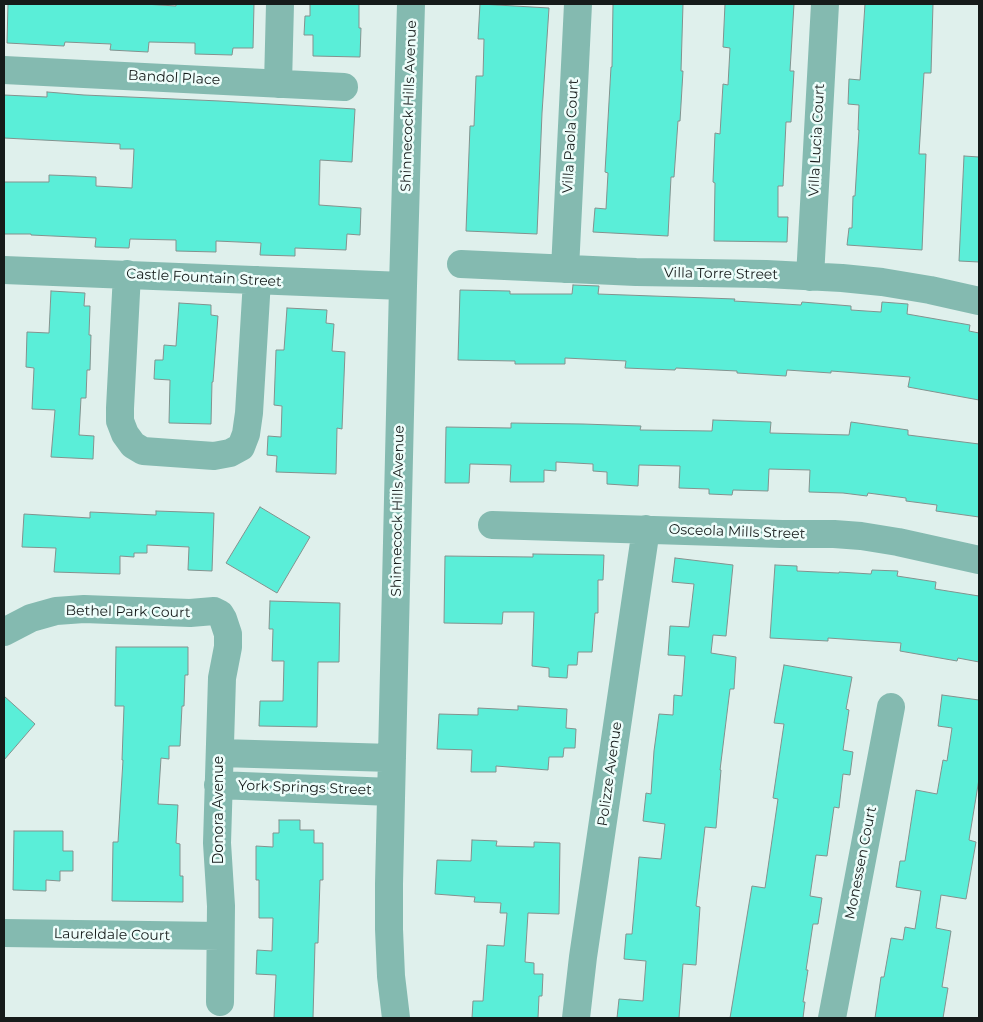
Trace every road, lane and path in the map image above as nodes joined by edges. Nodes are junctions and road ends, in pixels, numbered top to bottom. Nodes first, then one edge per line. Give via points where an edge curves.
1 (280, 4) edge
2 (412, 4) edge
3 (578, 4) edge
4 (825, 4) edge
5 (4, 70) edge
6 (278, 84) junction
7 (344, 87) dead end
8 (461, 264) dead end
9 (565, 269) junction
10 (4, 270) edge
11 (127, 274) junction
12 (810, 277) junction
13 (257, 280) junction
14 (403, 286) junction
15 (979, 301) edge
16 (492, 525) dead end
17 (646, 529) junction
18 (979, 560) edge
19 (224, 619) joint
20 (4, 632) edge
21 (890, 707) dead end
22 (220, 753) junction
23 (290, 754) junction
24 (392, 758) junction
25 (218, 784) junction
26 (288, 788) junction
27 (391, 792) junction
28 (4, 933) edge
29 (220, 936) junction
30 (220, 1002) dead end
31 (396, 1018) edge
32 (576, 1018) edge
33 (832, 1018) edge

1 - 6 street
2 - 14 street, Shinnecock Hills Avenue
3 - 9 street, Villa Paola Court
4 - 12 street, Villa Lucia Court
5 - 6 street, Bandol Place
6 - 7 street, Bandol Place
8 - 9 street, Villa Torre Street
9 - 12 street, Villa Torre Street
10 - 11 street, Castle Fountain Street
11 - 13 street, Castle Fountain Street
11 - 13 street via 120,408 125,434 142,451 214,456 241,447 246,434
12 - 15 street, Villa Torre Street via 882,282
13 - 14 street, Castle Fountain Street
14 - 24 street, Shinnecock Hills Avenue
16 - 17 street, Osceola Mills Street
17 - 18 street, Osceola Mills Street via 861,536
17 - 32 street, Polizze Avenue
19 - 20 street, Bethel Park Court via 214,611 190,614 84,609 56,611 31,618
19 - 22 street, Donora Avenue via 228,647 222,678
21 - 33 street, Monessen Court
22 - 23 street
22 - 25 street, Donora Avenue
23 - 24 street
23 - 26 street
24 - 27 street, Shinnecock Hills Avenue
25 - 26 street, York Springs Street
25 - 29 street, Donora Avenue
26 - 27 street, York Springs Street
27 - 31 street, Shinnecock Hills Avenue via 389,929
28 - 29 street, Laureldale Court
29 - 30 street, Donora Avenue

